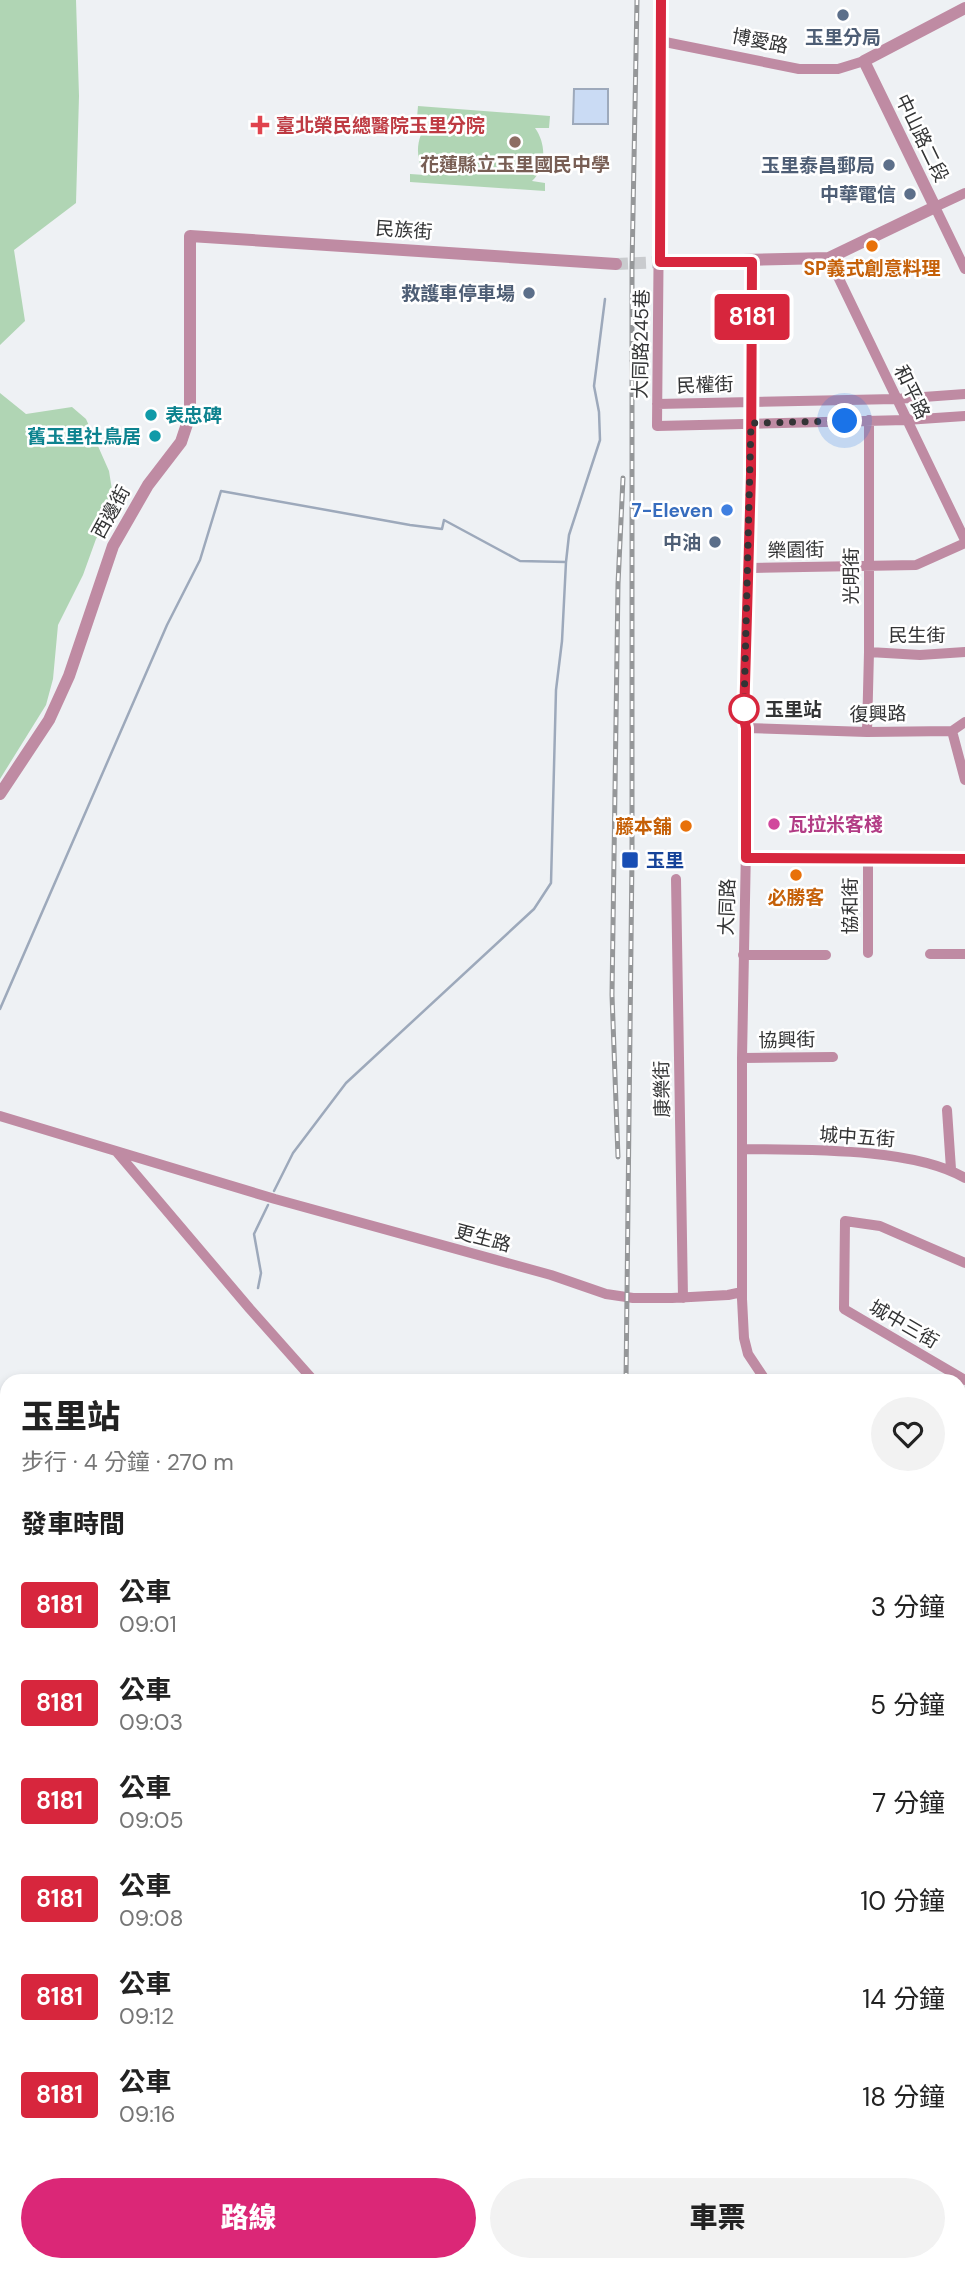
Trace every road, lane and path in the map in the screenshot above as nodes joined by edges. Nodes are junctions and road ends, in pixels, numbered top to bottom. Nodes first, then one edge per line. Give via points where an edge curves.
1 (661, 0) edge
2 (965, 8) edge
3 (660, 41) junction
4 (864, 61) junction
5 (965, 193) edge
6 (935, 207) junction
7 (190, 236) joint
8 (829, 258) junction
9 (660, 262) junction
10 (752, 262) junction
11 (616, 264) tunnel mouth
12 (965, 269) edge
13 (965, 394) edge
14 (895, 399) junction
15 (752, 401) junction
16 (657, 404) junction
17 (965, 416) edge
18 (906, 419) junction
19 (869, 420) junction
20 (751, 423) junction
21 (657, 426) joint
22 (965, 542) edge
23 (869, 566) junction
24 (749, 568) junction
25 (869, 652) junction
26 (965, 652) edge
27 (965, 722) edge
28 (746, 728) junction
29 (952, 731) junction
30 (867, 732) junction
31 (965, 780) edge
32 (0, 794) edge
33 (746, 858) junction
34 (868, 859) junction
35 (965, 859) edge
36 (676, 879) dead end
37 (868, 953) dead end
38 (930, 954) dead end
39 (965, 954) edge
40 (743, 955) junction
41 (826, 956) dead end
42 (833, 1057) dead end
43 (742, 1058) junction
44 (947, 1110) dead end
45 (0, 1116) edge
46 (742, 1149) junction
47 (116, 1150) junction
48 (951, 1170) junction
49 (965, 1178) edge
50 (965, 1263) edge
51 (742, 1292) junction
52 (683, 1298) junction
53 (308, 1374) edge
54 (761, 1374) edge
55 (953, 1374) edge

1 - 3 street, 大同路245巷
2 - 4 street, 博愛路
3 - 4 street, 博愛路 via 799,69 838,69
3 - 9 street, 大同路245巷
4 - 6 street, 中山路二段
5 - 6 street
6 - 8 street
6 - 12 street, 中山路二段
7 - 11 street, 民族街
7 - 32 street, 西邊街 via 187,426 113,545 64,687 49,720
8 - 10 street
8 - 14 street, 和平路
9 - 10 street
9 - 16 street, 大同路245巷
10 - 15 street, 大同路
13 - 14 street, 民權街
14 - 15 street, 民權街
14 - 18 street, 和平路
15 - 16 street, 民權街
15 - 20 street, 大同路
16 - 21 street, 大同路245巷
17 - 18 street, 民權街
18 - 19 street, 民權街
18 - 22 street, 和平路
19 - 20 street, 民權街
19 - 23 street, 光明街
20 - 21 street, 民權街
20 - 24 street, 大同路
22 - 23 street, 樂園街 via 916,565
23 - 24 street, 樂園街
23 - 25 street, 光明街
24 - 28 street, 大同路
25 - 26 street, 民生街
25 - 30 street, 光明街
27 - 29 street
28 - 30 street, 復興路
28 - 33 street, 大同路
29 - 30 street, 復興路
29 - 31 street
33 - 34 street
33 - 40 street, 大同路
34 - 35 street
34 - 37 street, 協和街
36 - 52 street, 康樂街
38 - 39 street
40 - 41 street
40 - 43 street, 大同路
42 - 43 street, 協興街
43 - 46 street, 大同路
44 - 48 street
45 - 47 street, 更生路
46 - 48 street, 城中五街 via 902,1158
46 - 51 street, 大同路
47 - 52 street, 更生路 via 606,1294
47 - 53 street
48 - 49 street, 城中五街
50 - 55 street, 城中三街 via 880,1226 845,1221 844,1309
51 - 52 street, 更生路
51 - 54 street, 大同路 via 744,1338

